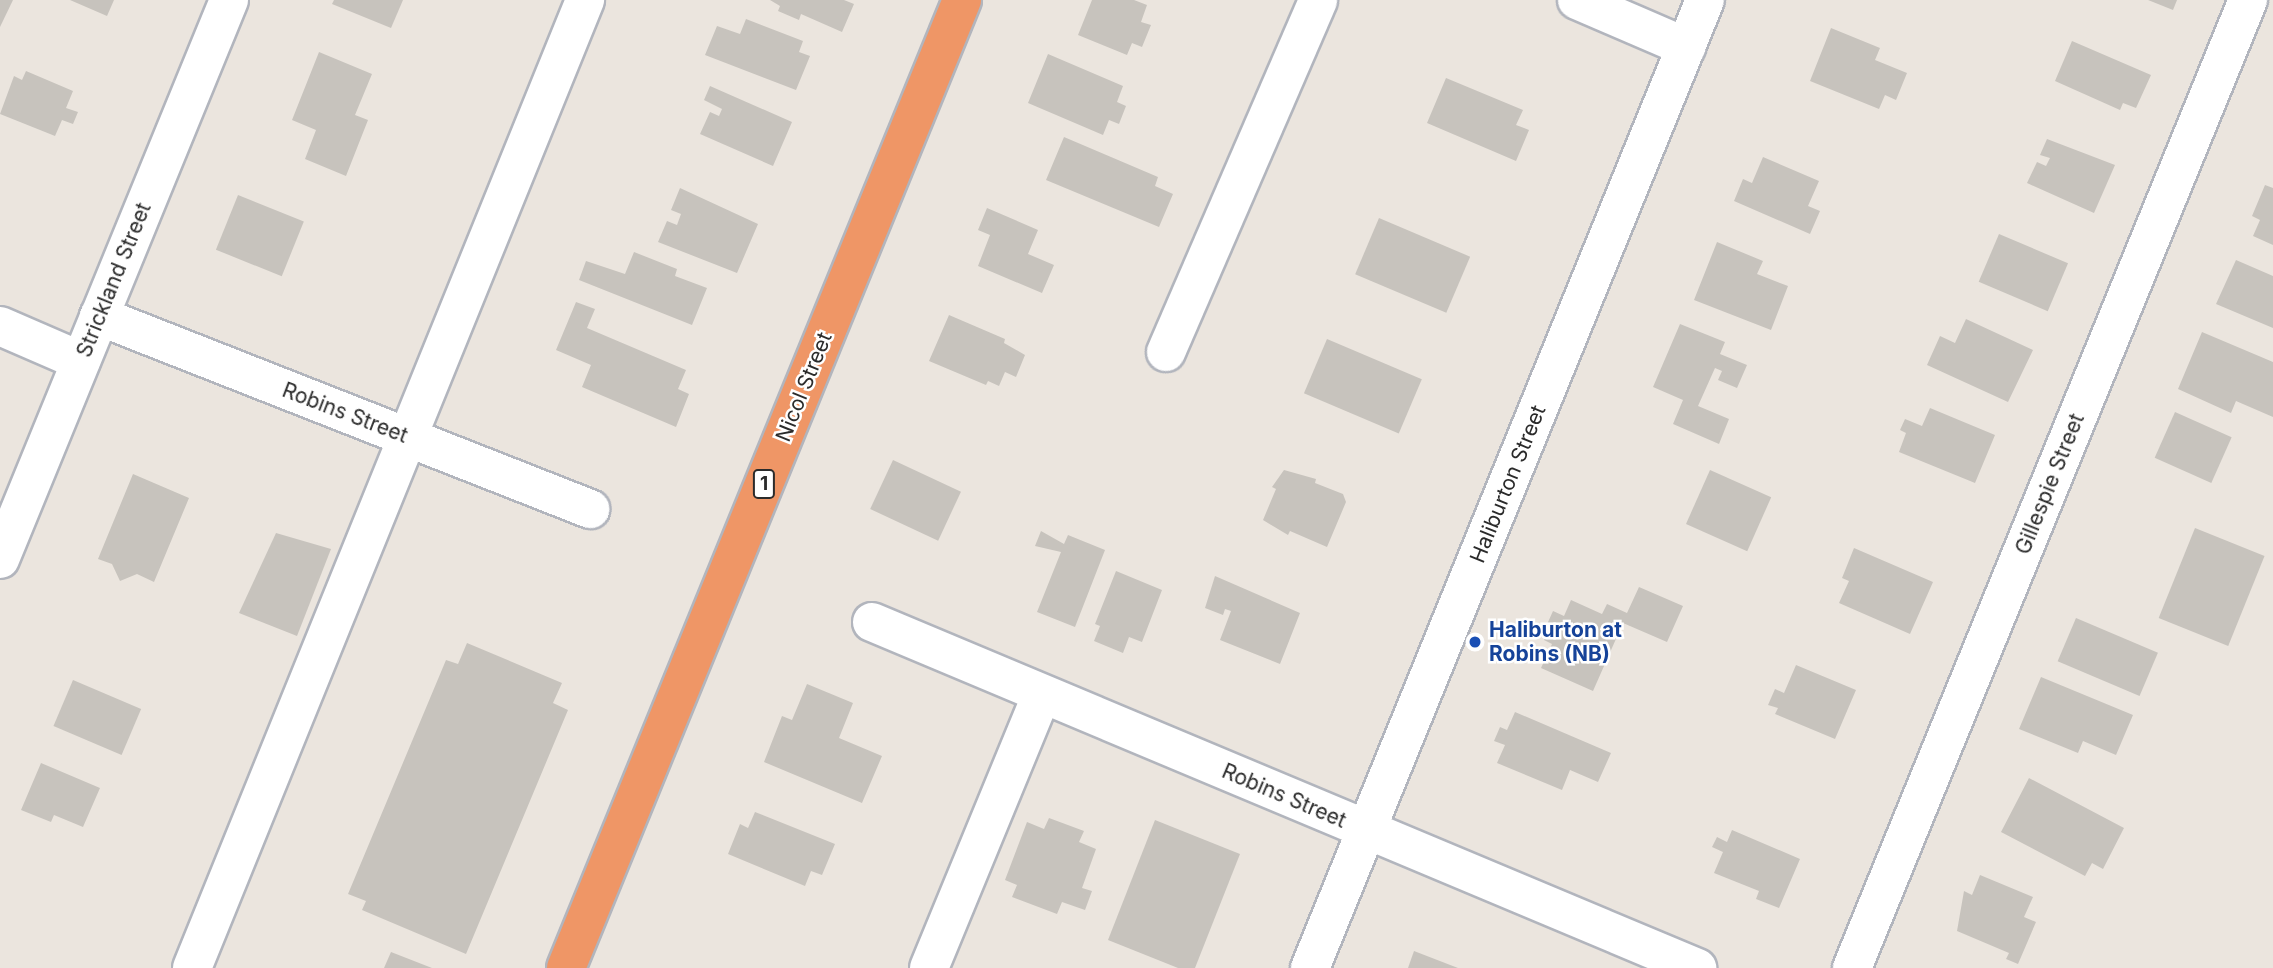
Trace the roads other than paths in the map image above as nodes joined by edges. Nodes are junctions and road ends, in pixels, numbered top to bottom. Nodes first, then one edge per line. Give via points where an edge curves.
1 (229, 0) edge
2 (585, 0) edge
3 (962, 0) edge
4 (1318, 0) edge
5 (1577, 0) edge
6 (1705, 0) edge
7 (2248, 0) edge
8 (1686, 47) junction
9 (100, 316) junction
10 (0, 327) edge
11 (1166, 352) dead end
12 (81, 361) junction
13 (408, 438) junction
14 (590, 509) dead end
15 (0, 559) edge
16 (872, 622) dead end
17 (1042, 694) junction
18 (1367, 831) junction
19 (192, 968) edge
20 (566, 968) edge
21 (929, 968) edge
22 (1310, 968) edge
23 (1697, 968) edge
24 (1852, 968) edge

1 - 9 street, Strickland Street
2 - 13 street
3 - 20 highway, Nicol Street / 1
4 - 11 street
5 - 8 street
6 - 8 street, Haliburton Street
7 - 24 street, Gillespie Street
8 - 18 street, Haliburton Street
9 - 12 street, Strickland Street
9 - 13 street, Robins Street
10 - 12 street
12 - 15 street, Strickland Street
13 - 14 street, Robins Street
13 - 19 street
16 - 17 street, Robins Street
17 - 18 street, Robins Street
17 - 21 street
18 - 22 street, Haliburton Street
18 - 23 street, Robins Street

